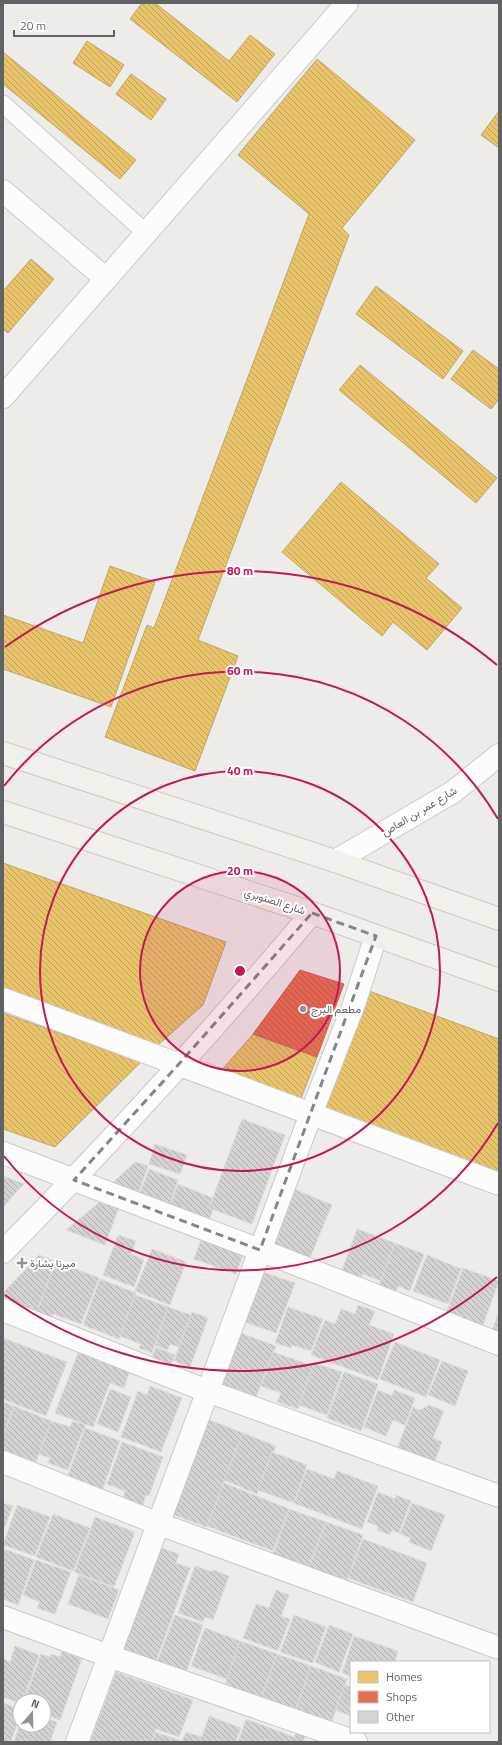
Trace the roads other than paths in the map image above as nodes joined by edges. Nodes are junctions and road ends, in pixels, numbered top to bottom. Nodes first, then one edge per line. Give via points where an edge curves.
1 (347, 3) edge
2 (3, 104) edge
3 (3, 191) edge
4 (146, 233) junction
5 (106, 279) junction
6 (3, 397) edge
7 (3, 753) edge
8 (499, 755) edge
9 (3, 812) edge
10 (335, 861) junction
11 (312, 913) junction
12 (499, 919) edge
13 (376, 936) junction
14 (499, 980) edge
15 (3, 999) edge
16 (178, 1065) junction
17 (311, 1114) junction
18 (3, 1153) edge
19 (74, 1180) junction
20 (499, 1184) edge
21 (260, 1250) junction
22 (3, 1252) edge
23 (3, 1310) edge
24 (499, 1344) edge
25 (207, 1391) junction
26 (3, 1462) edge
27 (499, 1496) edge
28 (159, 1524) junction
29 (3, 1617) edge
30 (499, 1648) edge
31 (109, 1656) junction
32 (77, 1742) edge
33 (356, 1742) edge

1 - 4 street
2 - 4 lane
3 - 5 street
4 - 5 street
5 - 6 street
7 - 10 main road
8 - 10 street, شارع عمر بن العاص via 453,792
9 - 11 main road, شارع الصنوبري
10 - 12 main road
11 - 13 main road, شارع الصنوبري
11 - 16 street
13 - 14 main road, شارع الصنوبري
13 - 17 street via 354,1004
15 - 16 street
16 - 17 street
16 - 19 street
17 - 20 street
17 - 21 street
18 - 19 street
19 - 21 street
19 - 22 street
21 - 24 street
21 - 25 street
23 - 25 street
25 - 27 street
25 - 28 street
26 - 28 street
28 - 30 street
28 - 31 street
29 - 31 street
31 - 32 street
31 - 33 street

